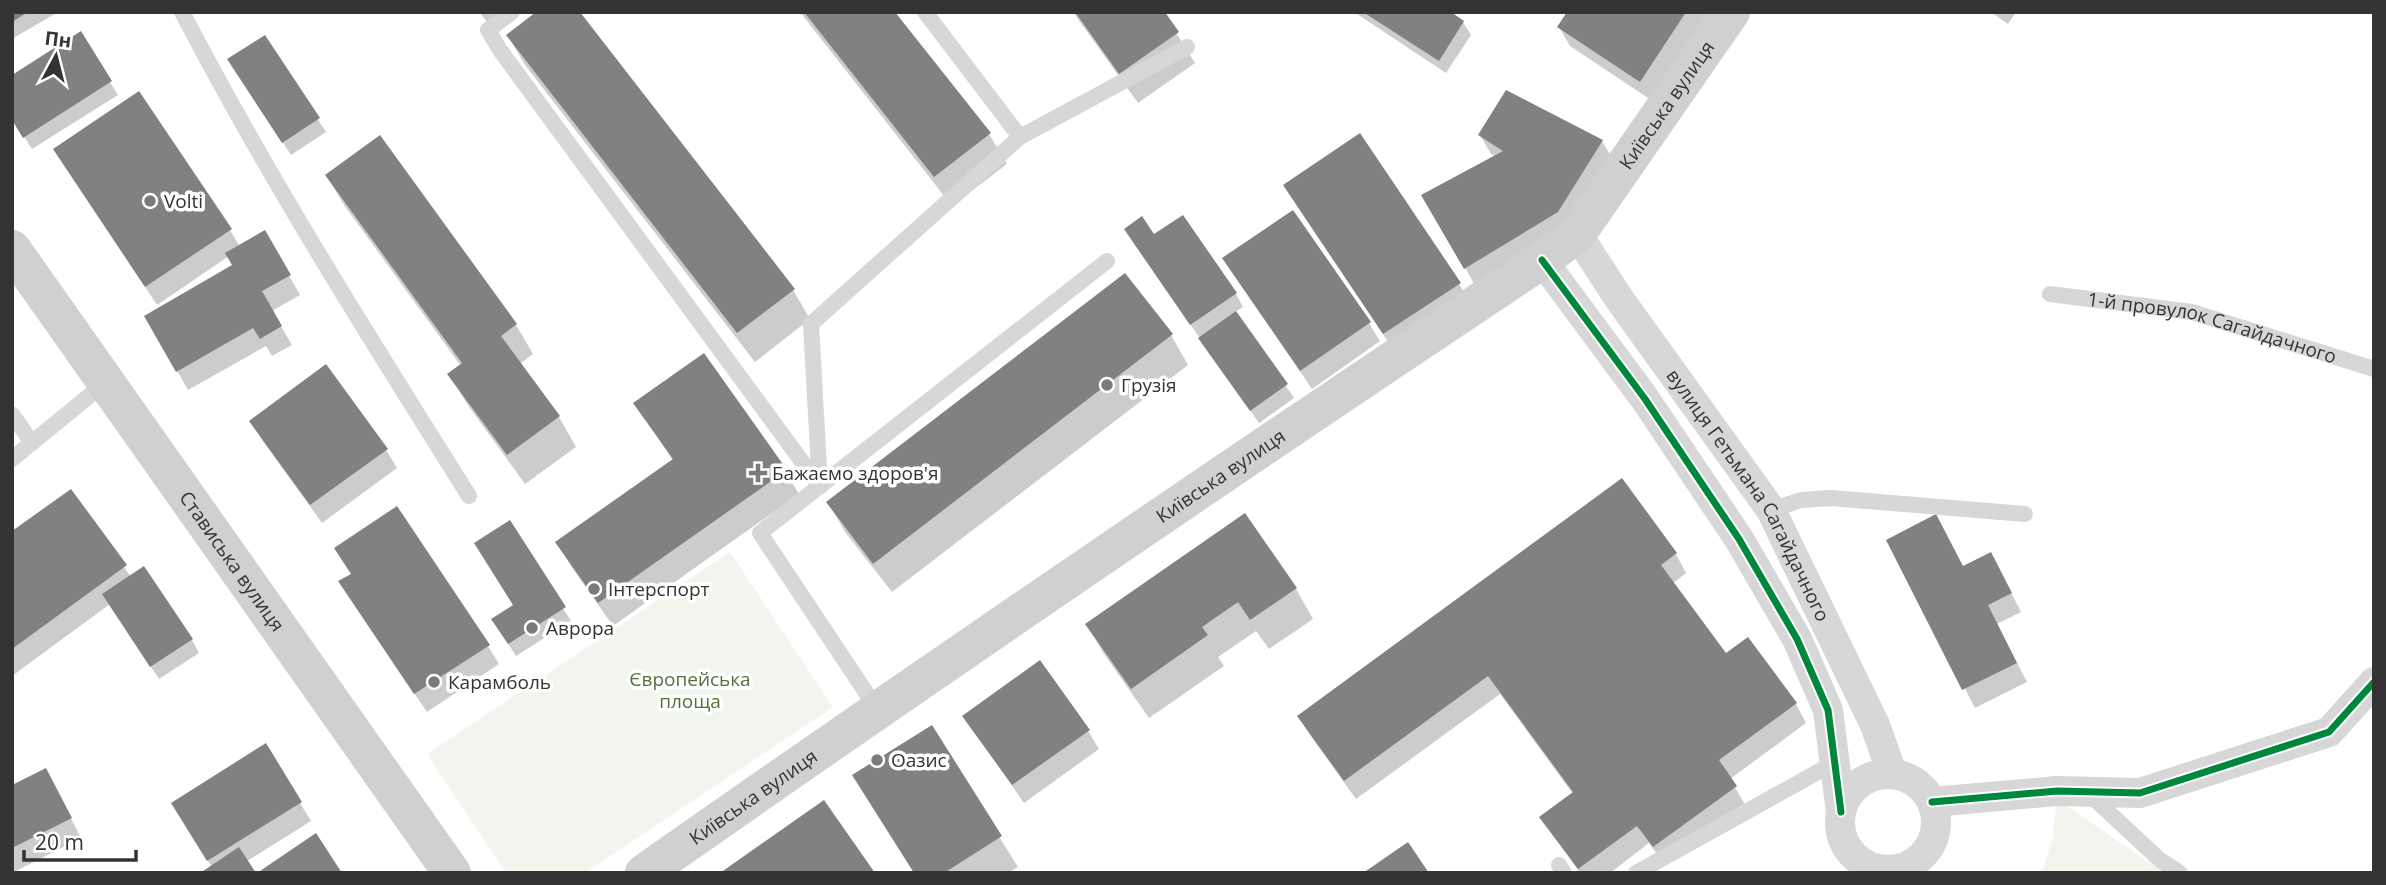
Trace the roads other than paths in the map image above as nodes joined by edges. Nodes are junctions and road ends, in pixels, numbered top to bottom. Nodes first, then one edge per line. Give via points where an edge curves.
1 (182, 12) edge
2 (512, 12) edge
3 (925, 12) edge
4 (1731, 12) edge
5 (1186, 47) dead end
6 (1020, 137) junction
7 (1577, 234) junction
8 (12, 249) edge
9 (1542, 260) junction
10 (1107, 261) dead end
11 (2050, 294) dead end
12 (2374, 369) edge
13 (105, 383) junction
14 (12, 414) edge
15 (32, 443) junction
16 (12, 459) edge
17 (820, 486) junction
18 (469, 496) dead end
19 (1771, 510) junction
20 (2025, 514) dead end
21 (1733, 530) junction
22 (2374, 682) edge
23 (877, 709) junction
24 (1834, 763) junction
25 (1892, 774) junction
26 (2086, 792) junction
27 (1932, 802) junction
28 (1840, 812) junction
29 (1844, 842) junction
30 (1900, 871) edge
31 (452, 873) edge
32 (643, 873) edge
33 (1636, 873) edge
34 (1846, 873) edge
35 (2180, 873) edge

1 - 18 lane via 331,278
2 - 17 lane via 488,30 500,50
3 - 6 lane
4 - 7 main road, Київська вулиця
5 - 6 lane
6 - 17 lane via 811,324
7 - 9 main road, Київська вулиця
7 - 19 street, вулиця Гетьмана Сагайдачного
8 - 13 main road, Стависька вулиця
9 - 21 street, вулиця Гетьмана Сагайдачного
9 - 23 main road, Київська вулиця
10 - 17 lane
11 - 12 lane, 1-й провулок Сагайдачного via 2192,312
13 - 15 lane
13 - 31 main road, Стависька вулиця
14 - 15 lane
15 - 16 lane
17 - 23 lane via 760,533
19 - 20 lane via 1801,500 1831,498
19 - 21 street
19 - 25 street, вулиця Гетьмана Сагайдачного via 1875,725
21 - 24 street, вулиця Гетьмана Сагайдачного via 1797,639 1828,710
22 - 26 street via 2329,732 2140,793
23 - 32 main road, Київська вулиця
24 - 28 street, вулиця Гетьмана Сагайдачного
24 - 33 lane
25 - 27 street via 1909,778
25 - 28 street via 1869,778 1854,787
26 - 27 street
26 - 35 lane
27 - 30 street via 1935,835 1928,850
28 - 29 street, вулиця Гетьмана Сагайдачного
29 - 30 street via 1867,865
29 - 34 street, вулиця Гетьмана Сагайдачного

